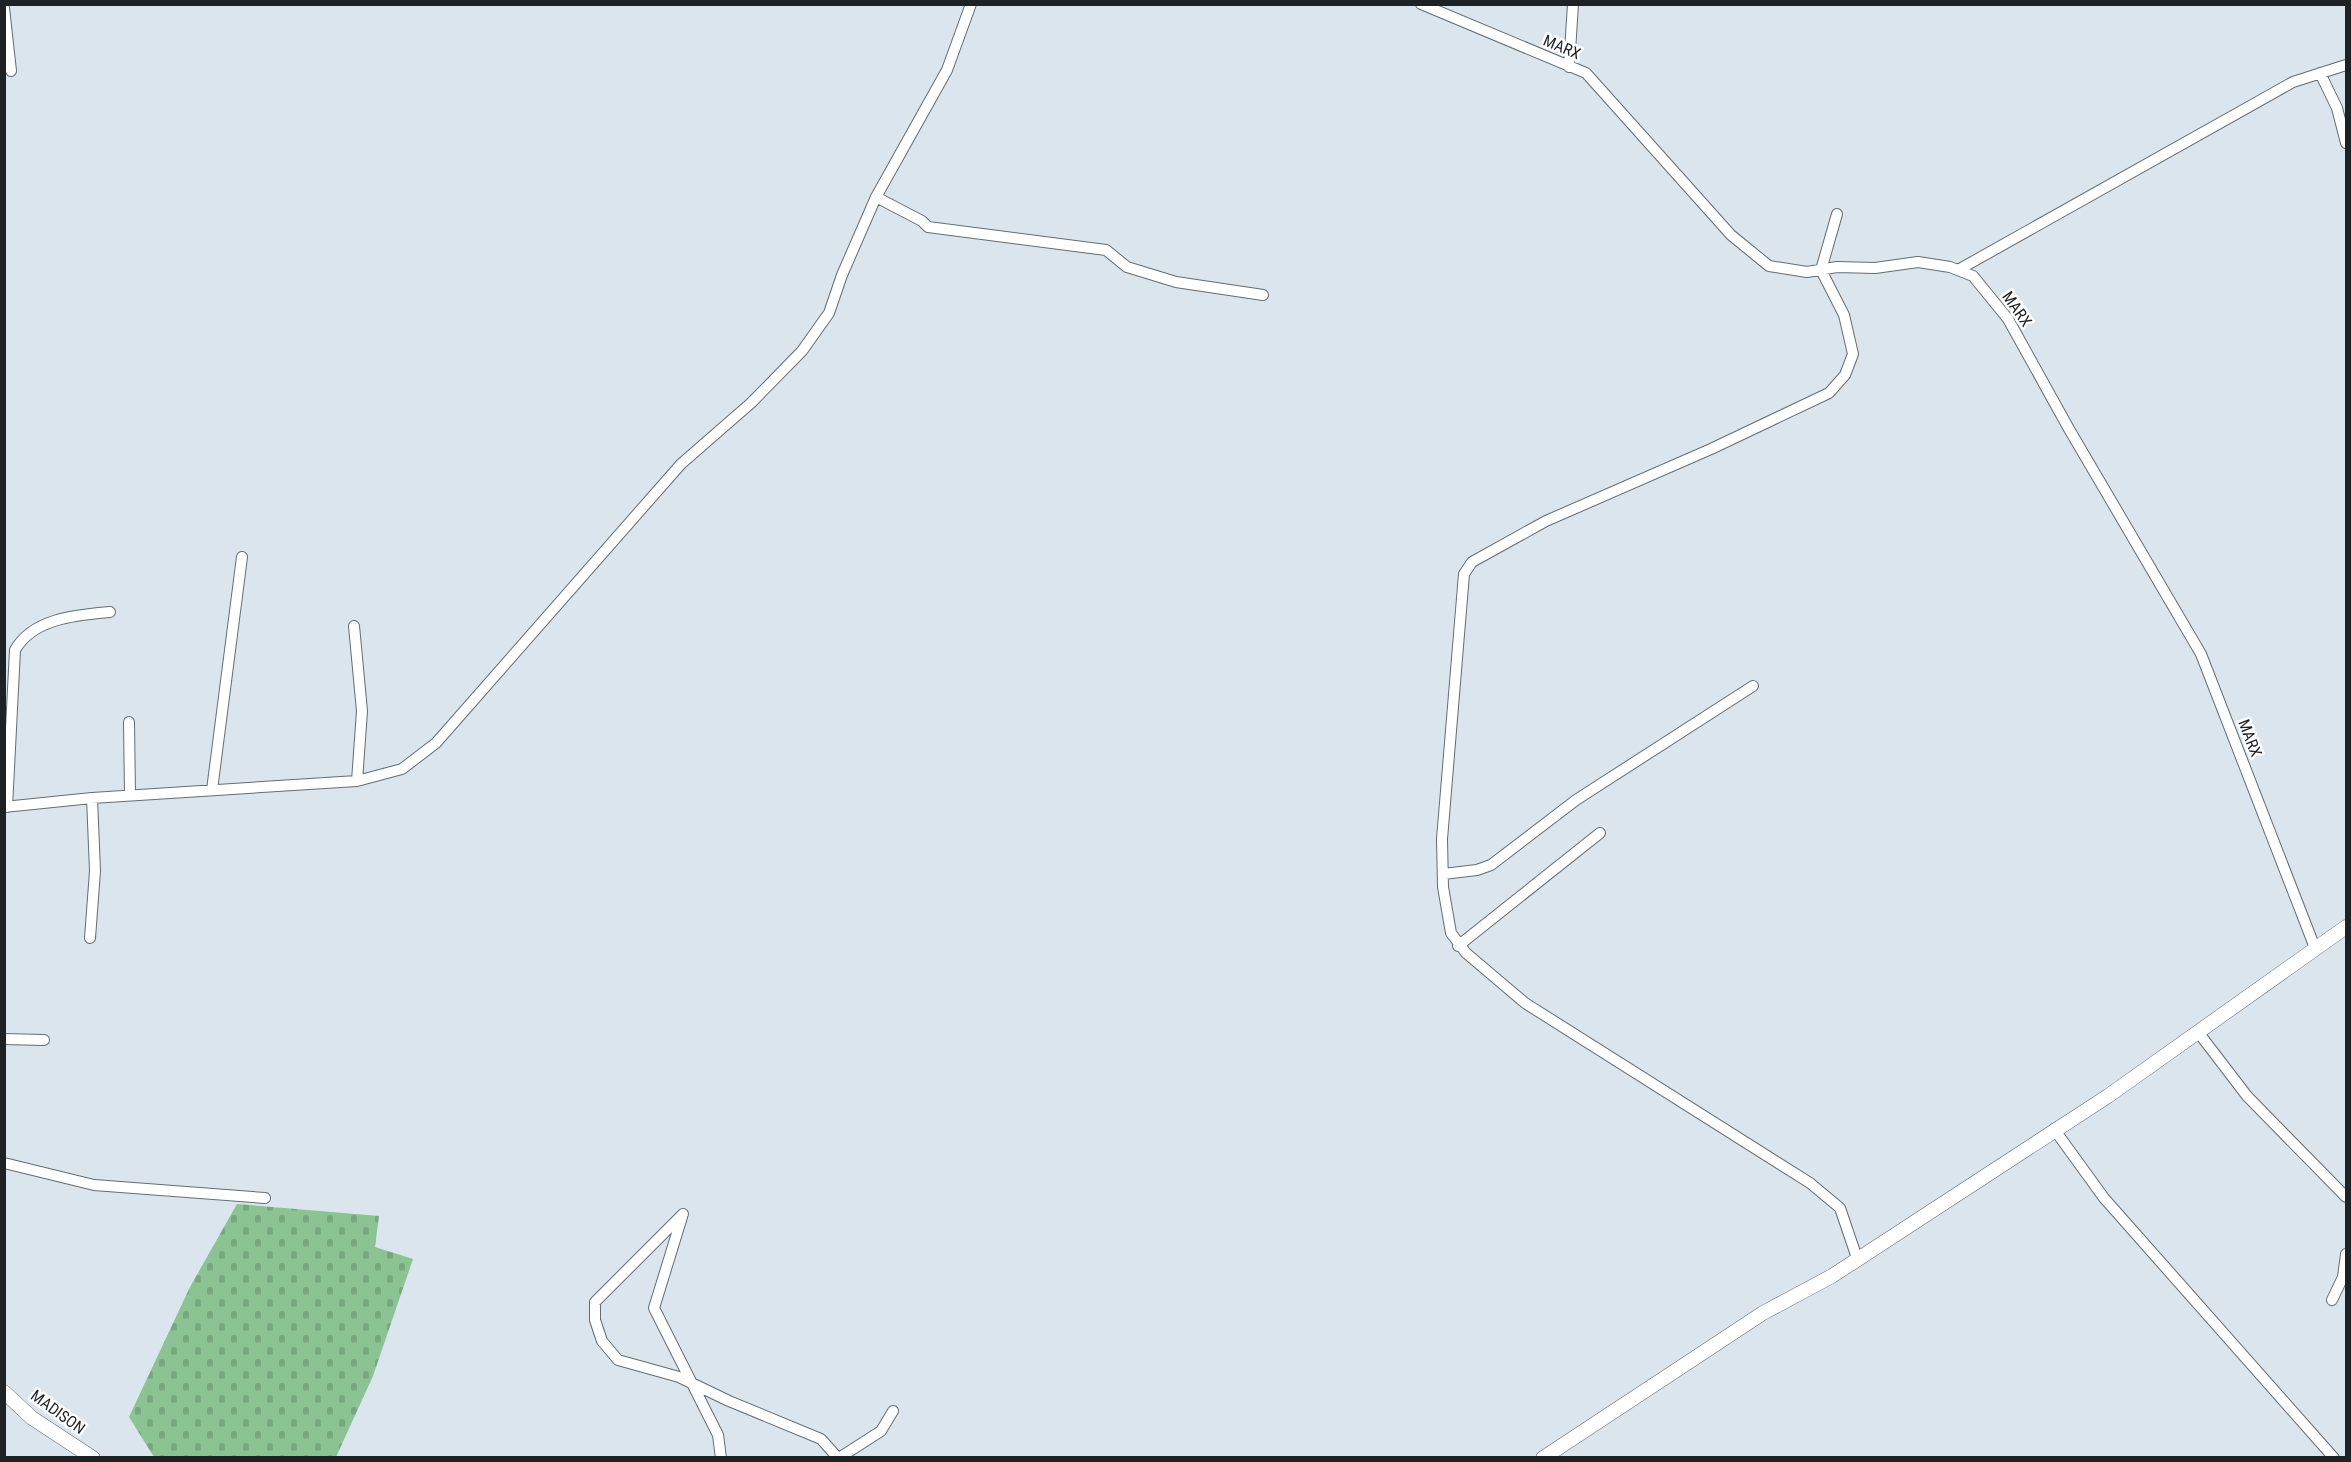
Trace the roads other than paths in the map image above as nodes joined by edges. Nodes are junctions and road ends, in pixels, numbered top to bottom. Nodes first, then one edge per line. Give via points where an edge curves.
1 (971, 4) edge
2 (1421, 4) edge
3 (1573, 4) edge
4 (4, 8) edge
5 (2346, 65) edge
6 (1569, 66) junction
7 (11, 71) dead end
8 (2320, 73) junction
9 (2346, 143) edge
10 (876, 197) junction
11 (1837, 214) dead end
12 (1821, 270) junction
13 (1958, 270) junction
14 (1263, 295) dead end
15 (242, 557) dead end
16 (110, 612) dead end
17 (354, 626) dead end
18 (1753, 686) dead end
19 (129, 722) dead end
20 (357, 781) junction
21 (212, 790) junction
22 (130, 795) junction
23 (92, 798) junction
24 (6, 807) edge
25 (1600, 833) dead end
26 (1443, 874) junction
27 (2346, 927) edge
28 (90, 938) dead end
29 (1458, 946) junction
30 (2315, 948) junction
31 (2198, 1032) junction
32 (4, 1039) edge
33 (44, 1040) dead end
34 (2054, 1129) junction
35 (4, 1163) edge
36 (2346, 1197) edge
37 (265, 1198) dead end
38 (2346, 1254) edge
39 (1857, 1258) junction
40 (2332, 1300) dead end
41 (691, 1382) junction
42 (4, 1392) edge
43 (893, 1411) dead end
44 (93, 1458) edge
45 (721, 1458) edge
46 (838, 1458) edge
47 (1543, 1458) edge
48 (2334, 1458) edge

1 - 10 street via 947,70
2 - 6 street, MARX
3 - 6 street
4 - 7 street
5 - 8 street
6 - 12 street, MARX via 1586,74 1731,235 1769,266 1807,272
8 - 9 street via 2337,108
8 - 13 street via 2293,82
10 - 14 street via 928,227 1106,250 1127,267 1176,282
10 - 20 street via 829,313 802,351 751,403 681,464 436,743 402,769
11 - 12 street
12 - 13 street, MARX via 1918,262
12 - 26 street via 1844,315 1854,354 1845,375 1829,393 1546,521 1472,562 1464,574 1442,839
13 - 30 street, MARX via 1972,276 2008,319 2201,654
15 - 21 street
16 - 24 street via 71,616 40,626 21,639 15,650
17 - 20 street via 362,711
18 - 26 street via 1576,800 1491,866
19 - 22 street
20 - 21 street
21 - 22 street
22 - 23 street
23 - 24 street
23 - 28 street via 95,871
25 - 29 street
26 - 29 street via 1446,918
27 - 30 street
29 - 39 street via 1526,1003 1810,1183 1840,1208
30 - 31 street
31 - 34 street
31 - 36 street via 2247,1096
32 - 33 street
34 - 39 street
34 - 48 street via 2104,1198
35 - 37 street via 94,1185
38 - 40 street via 2343,1277
39 - 47 street via 1763,1313
41 - 41 street via 654,1308 683,1214 595,1302 595,1320 602,1341 618,1360
41 - 45 street via 718,1435
41 - 46 street via 821,1439
42 - 44 street, MADISON via 32,1418
43 - 46 street via 881,1431

